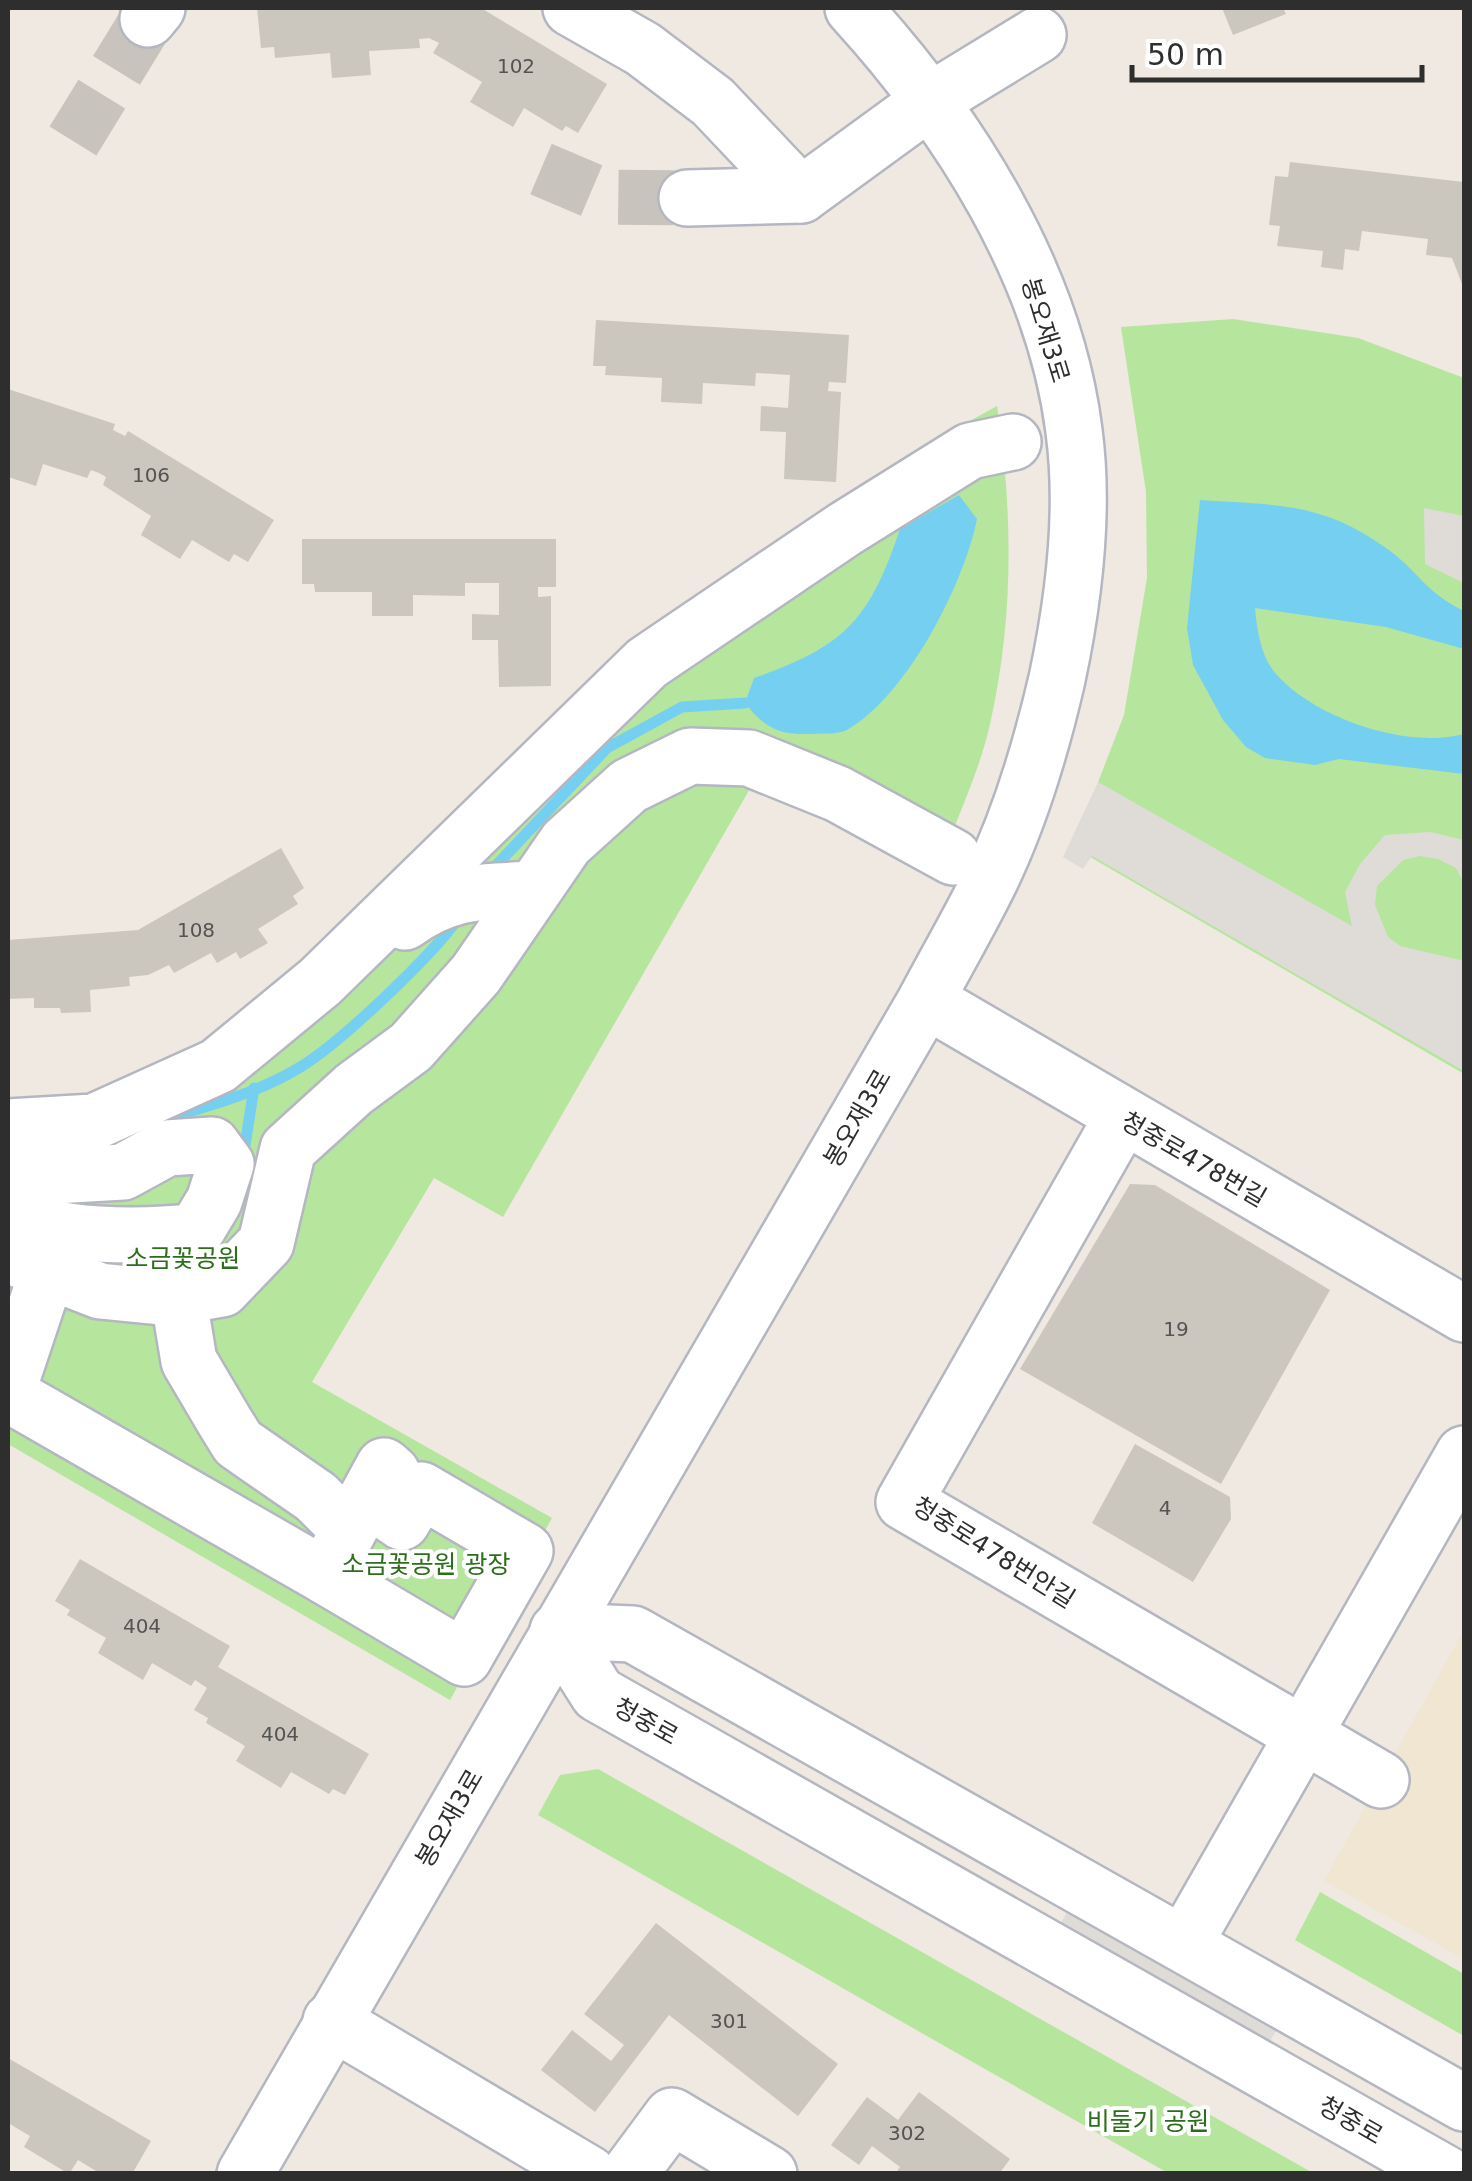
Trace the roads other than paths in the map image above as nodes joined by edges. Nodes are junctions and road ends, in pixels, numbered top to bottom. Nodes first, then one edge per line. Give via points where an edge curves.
1 (572, 8) edge
2 (853, 8) edge
3 (1038, 35) dead end
4 (930, 101) junction
5 (801, 195) junction
6 (687, 198) tunnel mouth
7 (1013, 442) dead end
8 (953, 857) dead end
9 (534, 889) junction
10 (320, 982) junction
11 (926, 1000) junction
12 (101, 1118) junction
13 (1122, 1118) junction
14 (8, 1127) edge
15 (123, 1172) junction
16 (8, 1186) edge
17 (8, 1210) edge
18 (168, 1235) junction
19 (39, 1252) edge
20 (181, 1296) junction
21 (1464, 1314) edge
22 (8, 1392) edge
23 (1464, 1454) edge
24 (337, 1553) junction
25 (558, 1631) junction
26 (1304, 1735) junction
27 (1381, 1780) dead end
28 (1185, 1942) junction
29 (331, 2022) junction
30 (1464, 2103) edge
31 (514, 2154) edge
32 (245, 2174) edge
33 (589, 2174) edge
34 (629, 2174) edge
35 (769, 2174) edge
36 (1446, 2174) edge

1 - 5 street via 643,49 713,102
2 - 4 street, 봉오재3로
3 - 4 street
4 - 5 street
4 - 11 street, 봉오재3로 via 987,186 1023,256 1061,371 1074,430 1078,505 1070,618 1043,742 991,878
5 - 6 street
7 - 10 street via 970,450 647,664
8 - 9 street via 838,794 749,758 690,756 629,786 566,843
9 - 10 street via 438,900
9 - 20 street via 476,974 411,1047 288,1149 266,1244 250,1263 222,1289
10 - 12 street via 218,1066
11 - 13 street, 청중로478번길
11 - 25 street, 봉오재3로
12 - 14 street
12 - 15 street
13 - 21 street, 청중로478번길
13 - 26 street, 청중로478번안길 via 904,1502
15 - 16 street via 19,1178
15 - 18 street via 167,1148 212,1145 226,1164 196,1231
17 - 19 street
18 - 19 street
18 - 20 street
19 - 20 street via 100,1291
19 - 22 street
20 - 24 street via 189,1361 238,1443 316,1496
22 - 24 street
23 - 26 street
24 - 24 street via 474,1664 535,1557 421,1490 402,1522 373,1502 392,1473 384,1466
25 - 28 street via 632,1634
25 - 29 street, 봉오재3로
25 - 36 street, 청중로 via 598,1694
26 - 27 street
26 - 28 street
28 - 30 street
29 - 31 street
29 - 32 street, 봉오재3로
31 - 33 street
34 - 35 street via 672,2116

